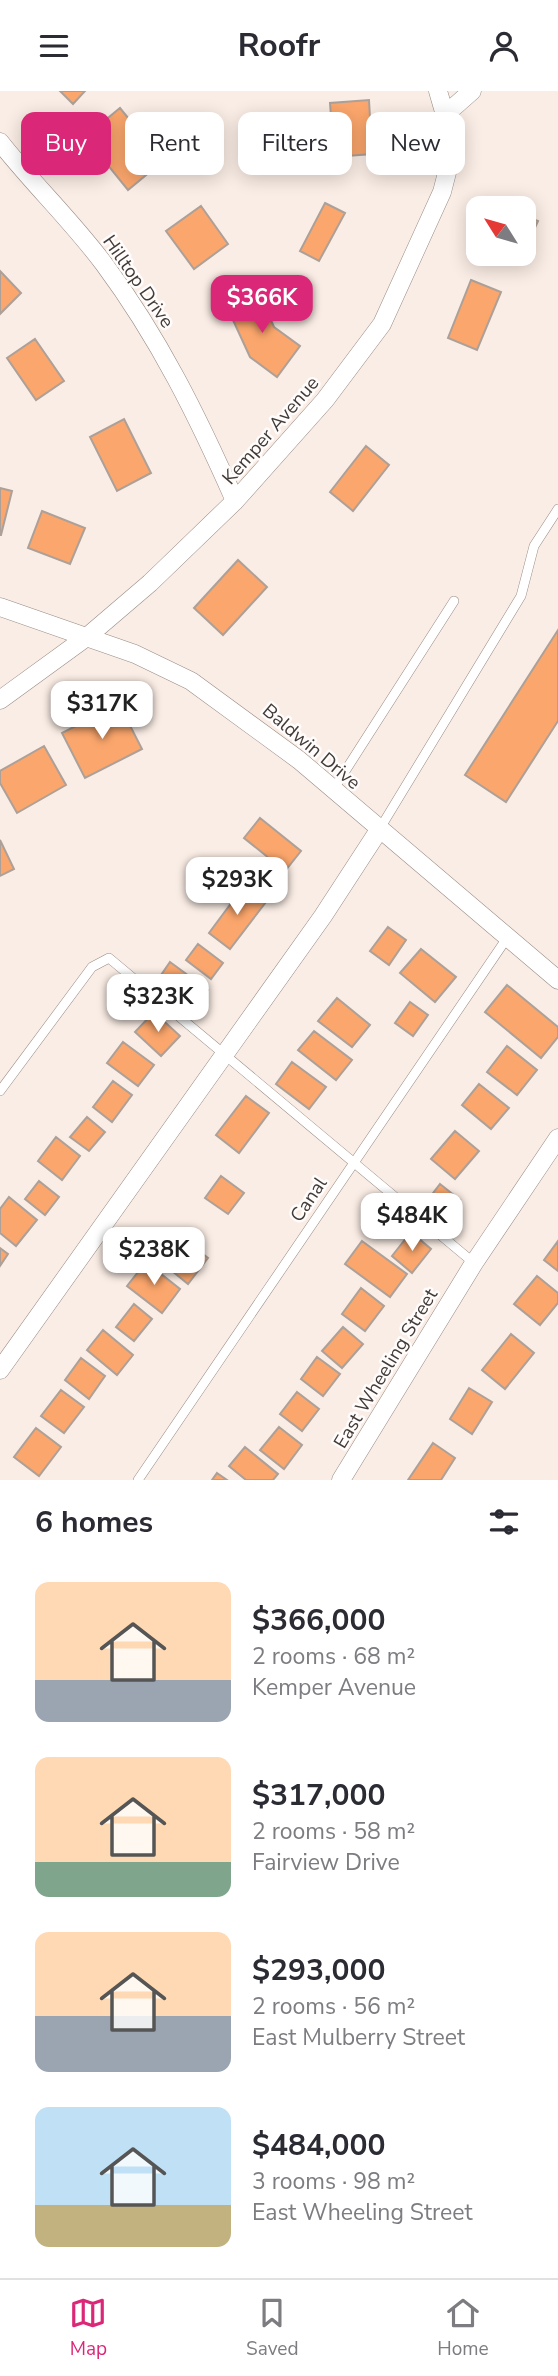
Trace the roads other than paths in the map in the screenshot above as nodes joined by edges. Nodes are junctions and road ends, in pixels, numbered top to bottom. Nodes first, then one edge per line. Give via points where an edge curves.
1 (438, 91) edge
2 (472, 91) edge
3 (445, 112) edge
4 (448, 112) edge
5 (0, 142) edge
6 (446, 175) edge
7 (235, 502) junction
8 (558, 509) edge
9 (454, 601) dead end
10 (0, 607) edge
11 (88, 636) junction
12 (0, 700) edge
13 (334, 790) junction
14 (379, 830) junction
15 (507, 938) junction
16 (558, 980) edge
17 (225, 1055) junction
18 (0, 1091) edge
19 (558, 1138) edge
20 (355, 1161) junction
21 (474, 1263) junction
22 (0, 1370) edge
23 (138, 1480) edge
24 (341, 1480) edge

1 - 3 street, Kemper Avenue
2 - 4 street
5 - 7 street, Hilltop Drive via 102,262 138,312 198,417
6 - 7 street, Kemper Avenue via 382,324 325,400
7 - 11 street, Kemper Avenue
8 - 14 lane via 534,546 521,596
9 - 13 lane
10 - 11 street, Baldwin Drive
11 - 12 street, Kemper Avenue
11 - 13 street, Baldwin Drive via 191,681 242,715
13 - 14 street, Baldwin Drive
14 - 15 street, Baldwin Drive
14 - 17 street
15 - 16 street, Baldwin Drive
15 - 20 lane, Canal
17 - 18 lane via 117,961 103,959 92,967
17 - 20 lane
17 - 22 street
19 - 21 street, East Wheeling Street
20 - 21 lane
20 - 23 lane, Canal
21 - 24 street, East Wheeling Street

